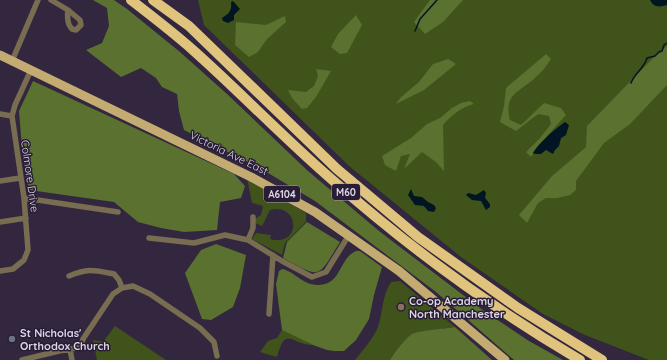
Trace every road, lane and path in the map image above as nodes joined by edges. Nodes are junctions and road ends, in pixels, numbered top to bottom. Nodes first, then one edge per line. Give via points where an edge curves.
1 (38, 0) edge
2 (51, 0) edge
3 (131, 0) edge
4 (153, 0) edge
5 (68, 10) dead end
6 (0, 55) edge
7 (12, 61) junction
8 (31, 70) junction
9 (0, 114) edge
10 (12, 116) junction
11 (20, 178) junction
12 (0, 182) edge
13 (24, 198) junction
14 (118, 212) dead end
15 (253, 217) dead end
16 (26, 218) junction
17 (0, 222) edge
18 (349, 236) junction
19 (149, 238) dead end
20 (248, 240) junction
21 (273, 255) junction
22 (0, 272) edge
23 (69, 276) dead end
24 (122, 288) junction
25 (269, 314) dead end
26 (89, 346) dead end
27 (82, 347) junction
28 (70, 349) junction
29 (217, 356) dead end
30 (22, 360) edge
31 (72, 360) edge
32 (506, 360) edge
33 (580, 360) edge
34 (602, 360) edge

1 - 7 street
2 - 5 street
3 - 33 highway, M60 via 194,51 328,177 414,248 511,318
4 - 34 highway, M60 via 189,26 337,169 418,237 518,308
6 - 7 main road, Victoria Ave East / A6104
7 - 8 main road, Victoria Ave East / A6104
8 - 10 street, Colmore Drive
8 - 18 main road, Victoria Ave East / A6104 via 251,177 315,212
9 - 10 street
10 - 11 street, Colmore Drive
11 - 12 street
11 - 13 street, Colmore Drive
13 - 14 street
13 - 16 street, Colmore Drive
15 - 20 street via 253,228
16 - 17 street
16 - 22 street, Colmore Drive via 28,250 24,260
18 - 21 street via 326,272 312,276
18 - 32 main road, Victoria Ave East / A6104 via 399,271
19 - 20 street via 194,243 225,235
20 - 21 street
21 - 25 street
23 - 24 street via 84,270 114,274
24 - 27 street via 113,294 83,339
24 - 29 street via 133,286 150,294 200,328 214,342
26 - 27 street
27 - 28 street
28 - 30 street
28 - 31 street

